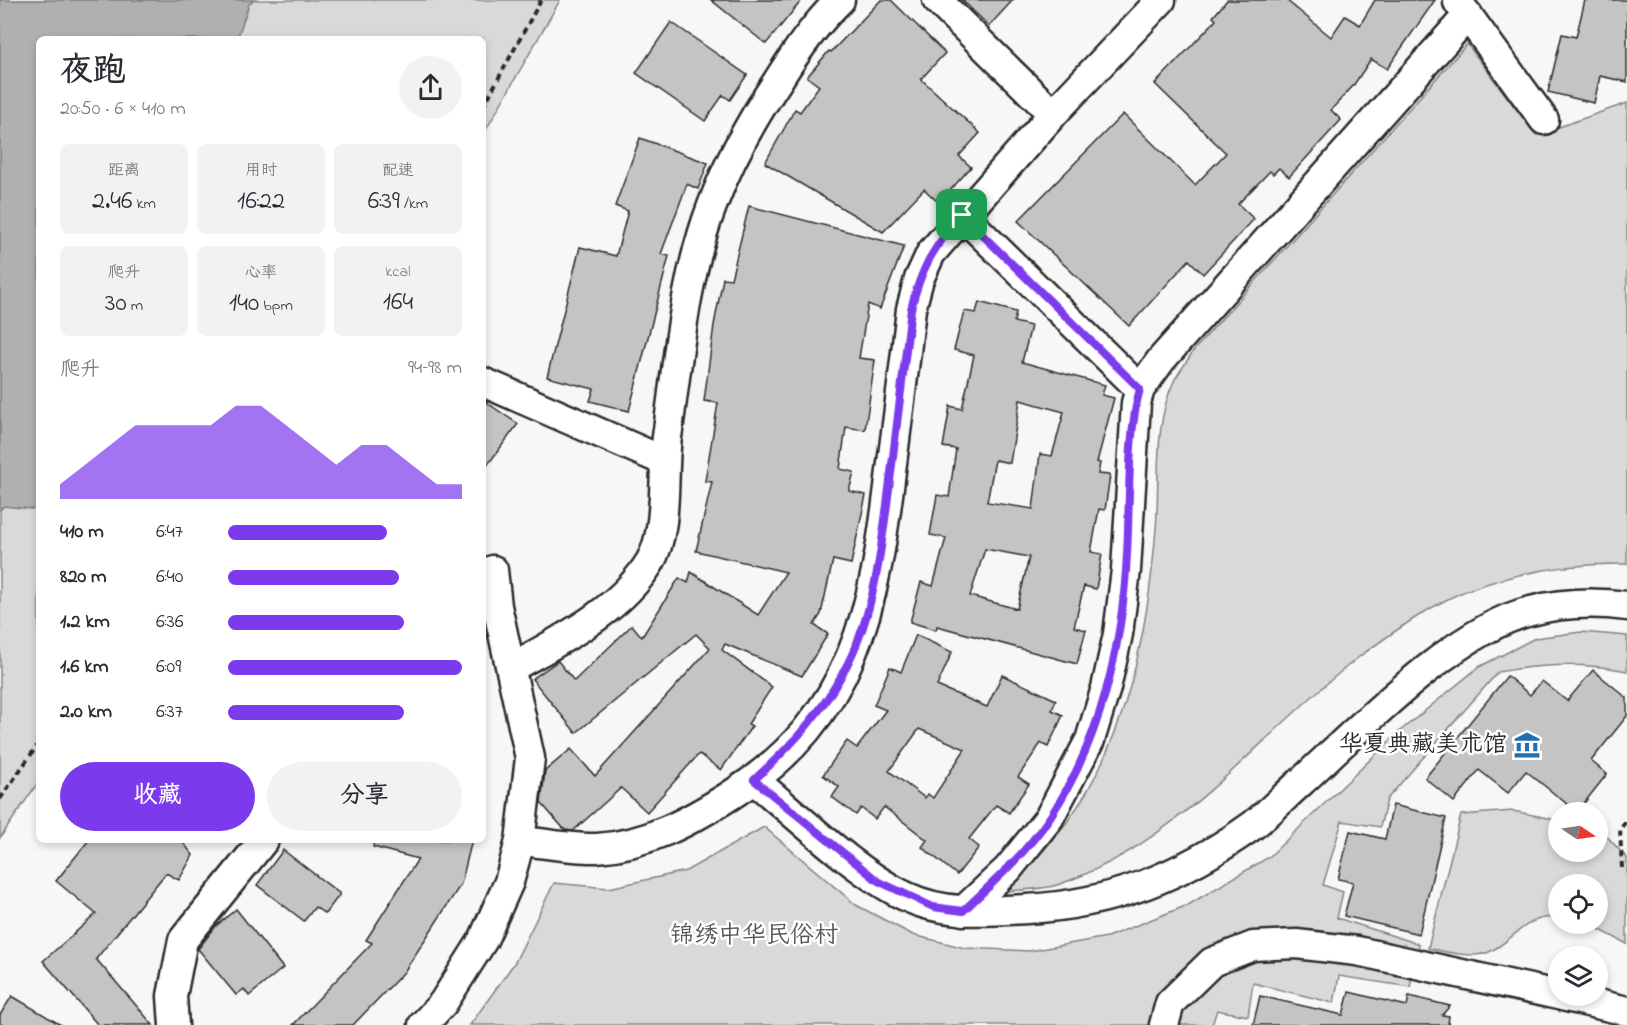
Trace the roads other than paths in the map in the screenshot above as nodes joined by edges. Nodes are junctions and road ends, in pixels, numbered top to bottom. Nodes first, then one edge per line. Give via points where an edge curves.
1 (840, 0) edge
2 (937, 0) edge
3 (1161, 0) edge
4 (1462, 8) edge
5 (1053, 114) junction
6 (1544, 120) dead end
7 (962, 215) junction
8 (486, 383) edge
9 (1140, 389) junction
10 (664, 461) junction
11 (493, 570) dead end
12 (1627, 606) edge
13 (511, 668) junction
14 (754, 780) junction
15 (520, 841) junction
16 (262, 843) edge
17 (963, 911) junction
18 (1548, 993) edge
19 (1605, 1006) edge
20 (1627, 1011) edge
21 (174, 1025) edge
22 (423, 1025) edge
23 (1164, 1025) edge

1 - 10 street via 795,54 760,108 711,207 684,315
2 - 5 street
3 - 5 street
4 - 6 street
4 - 9 street
5 - 7 street
7 - 9 street
7 - 14 street via 931,254 911,309 883,537 864,626 849,663 825,703 795,743
8 - 10 street
9 - 17 street via 1118,634 1090,740 1049,818 1008,869
10 - 13 street via 658,540 639,578 598,615
11 - 13 street via 496,606
12 - 17 street via 1577,604 1530,611 1491,627 1412,681 1254,824 1207,857 1173,874 1130,891 1082,902
13 - 15 street via 530,758
14 - 15 street via 699,815 648,839 597,848
14 - 17 street via 878,881 933,907
15 - 22 street via 509,882 483,940 443,1003
16 - 21 street via 183,940 172,996
18 - 23 street via 1357,951 1296,944 1253,946 1212,962 1170,1003
19 - 20 street

